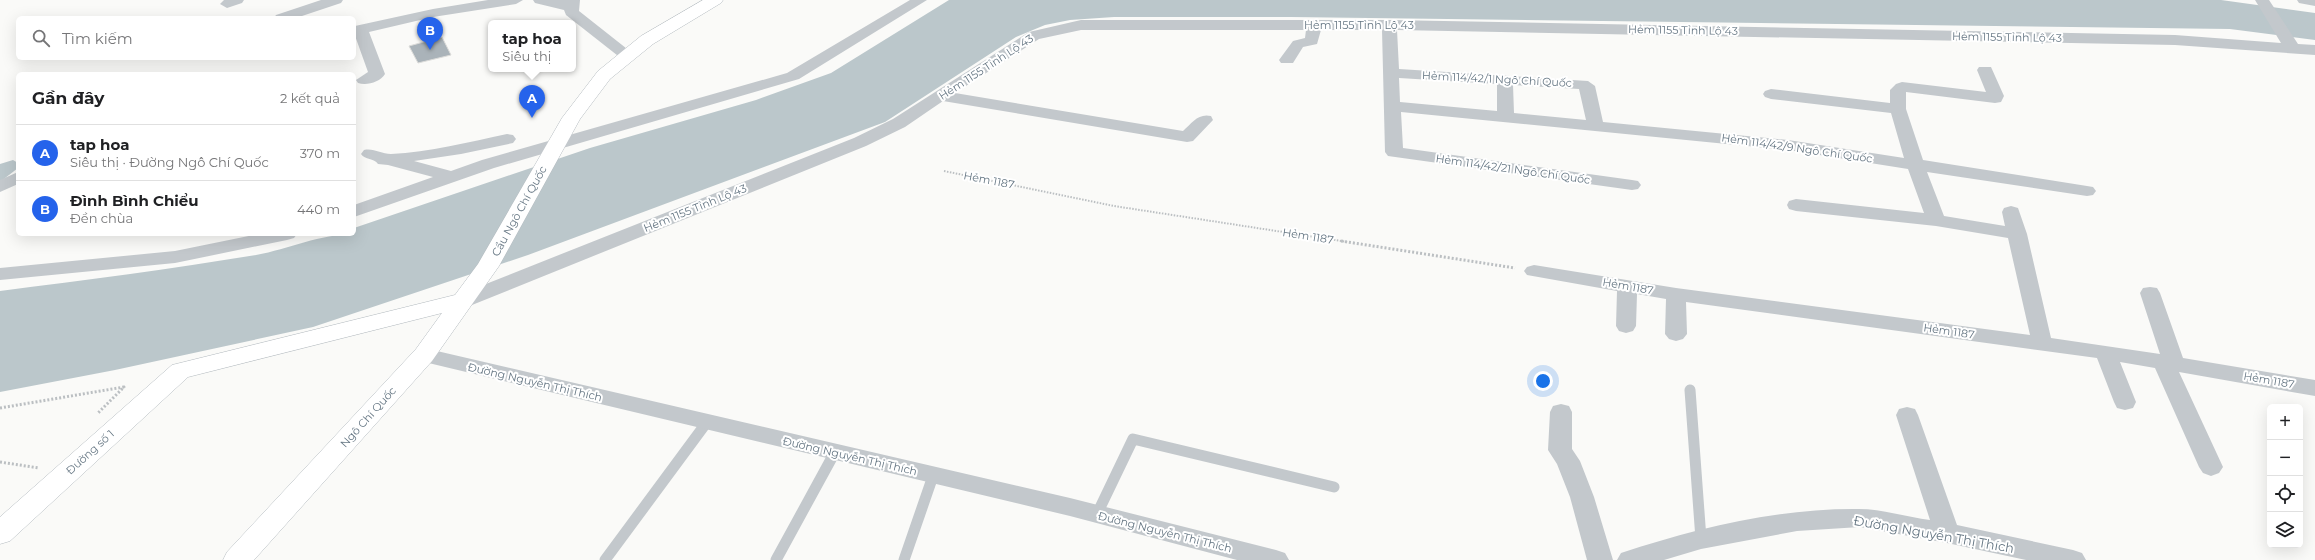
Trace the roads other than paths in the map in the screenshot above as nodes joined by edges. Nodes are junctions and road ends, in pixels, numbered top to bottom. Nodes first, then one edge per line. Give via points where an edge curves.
1 (336, 0) edge
2 (516, 0) edge
3 (540, 0) edge
4 (715, 0) edge
5 (920, 0) edge
6 (2262, 0) edge
7 (2304, 0) edge
8 (2315, 2) edge
9 (572, 3) edge
10 (430, 6) edge
11 (287, 16) edge
12 (1314, 25) junction
13 (1389, 25) junction
14 (357, 30) edge
15 (2289, 44) junction
16 (2315, 50) edge
17 (628, 56) junction
18 (1287, 60) dead end
19 (1985, 70) dead end
20 (1391, 73) junction
21 (1505, 79) junction
22 (364, 80) dead end
23 (1771, 94) dead end
24 (941, 96) junction
25 (1392, 106) junction
26 (1898, 109) junction
27 (1506, 117) junction
28 (1205, 120) dead end
29 (1595, 125) junction
30 (506, 139) dead end
31 (553, 150) junction
32 (1915, 164) junction
33 (452, 177) junction
34 (16, 178) edge
35 (1632, 185) dead end
36 (0, 187) edge
37 (2087, 191) dead end
38 (1796, 205) dead end
39 (356, 210) edge
40 (2011, 212) dead end
41 (1936, 220) junction
42 (2017, 234) junction
43 (277, 236) edge
44 (488, 266) joint
45 (1534, 271) road end
46 (0, 274) edge
47 (1627, 285) junction
48 (2150, 293) dead end
49 (1676, 294) junction
50 (465, 300) junction
51 (1626, 326) dead end
52 (1676, 334) dead end
53 (2042, 343) junction
54 (2105, 352) junction
55 (424, 355) junction
56 (2169, 363) junction
57 (2315, 388) edge
58 (1690, 390) dead end
59 (2125, 402) dead end
60 (1561, 412) dead end
61 (1907, 415) dead end
62 (707, 422) junction
63 (835, 452) junction
64 (2211, 467) dead end
65 (933, 476) junction
66 (1334, 487) dead end
67 (1096, 514) junction
68 (0, 533) edge
69 (1947, 533) junction
70 (1701, 538) junction
71 (237, 560) edge
72 (605, 560) edge
73 (776, 560) edge
74 (904, 560) edge
75 (1276, 560) edge
76 (1600, 560) edge
77 (1630, 560) edge
78 (2073, 560) edge

1 - 11 street
2 - 10 street
3 - 9 street
4 - 17 main road, Cầu Ngô Chí Quốc via 648,40
5 - 31 street via 793,76
6 - 15 street
7 - 8 street
9 - 17 street via 571,12
10 - 14 street
12 - 13 street, Hẻm 1155 Tỉnh Lộ 43
12 - 18 street via 1312,41 1298,44
12 - 24 street, Hẻm 1155 Tỉnh Lộ 43 via 1081,25 1034,35
13 - 15 street, Hẻm 1155 Tỉnh Lộ 43
13 - 20 street
14 - 22 street via 378,74
15 - 16 street, Hẻm 1155 Tỉnh Lộ 43
17 - 31 main road, Cầu Ngô Chí Quốc via 604,75 571,118
19 - 26 street via 1996,96 1994,98 1902,87 1898,90
20 - 21 street, Hẻm 114/42/1 Ngô Chí Quốc
20 - 25 street
21 - 27 street
21 - 29 street, Hẻm 114/42/1 Ngô Chí Quốc via 1587,86
23 - 26 street
24 - 28 street via 1187,137
24 - 50 street, Hẻm 1155 Tỉnh Lộ 43 via 899,123 860,142
25 - 27 street, Hẻm 114/42/9 Ngô Chí Quốc
25 - 35 street, Hẻm 114/42/21 Ngô Chí Quốc via 1394,152
26 - 32 street
27 - 29 street, Hẻm 114/42/9 Ngô Chí Quốc
29 - 32 street, Hẻm 114/42/9 Ngô Chí Quốc via 1788,145
30 - 33 street via 461,149 377,157
31 - 33 street
31 - 44 main road, Cầu Ngô Chí Quốc
32 - 37 street, Hẻm 114/42/9 Ngô Chí Quốc
32 - 41 street
33 - 39 street
34 - 36 street
38 - 41 street
40 - 42 street
41 - 42 street
42 - 53 street
43 - 46 street via 175,257
44 - 50 main road, Ngô Chí Quốc
45 - 47 street, Hẻm 1187
47 - 49 street, Hẻm 1187
47 - 51 street
48 - 56 street
49 - 52 street
49 - 53 street, Hẻm 1187
50 - 55 main road, Ngô Chí Quốc
50 - 68 main road, Đường số 1 via 180,371
53 - 54 street, Hẻm 1187
54 - 56 street, Hẻm 1187
54 - 59 street
55 - 62 street, Đường Nguyễn Thị Thích
55 - 71 main road, Ngô Chí Quốc
56 - 57 street, Hẻm 1187
56 - 64 street
58 - 70 lane
60 - 76 street via 1560,450 1568,461 1582,497
61 - 69 street
62 - 63 street, Đường Nguyễn Thị Thích
62 - 72 lane
63 - 65 street, Đường Nguyễn Thị Thích
63 - 73 lane
65 - 67 street, Đường Nguyễn Thị Thích
65 - 74 lane
66 - 67 lane via 1133,439
67 - 75 street, Đường Nguyễn Thị Thích
69 - 70 street, Đường Nguyễn Thị Thích via 1860,518 1798,520
69 - 78 street, Đường Nguyễn Thị Thích
70 - 77 street, Đường Nguyễn Thị Thích

